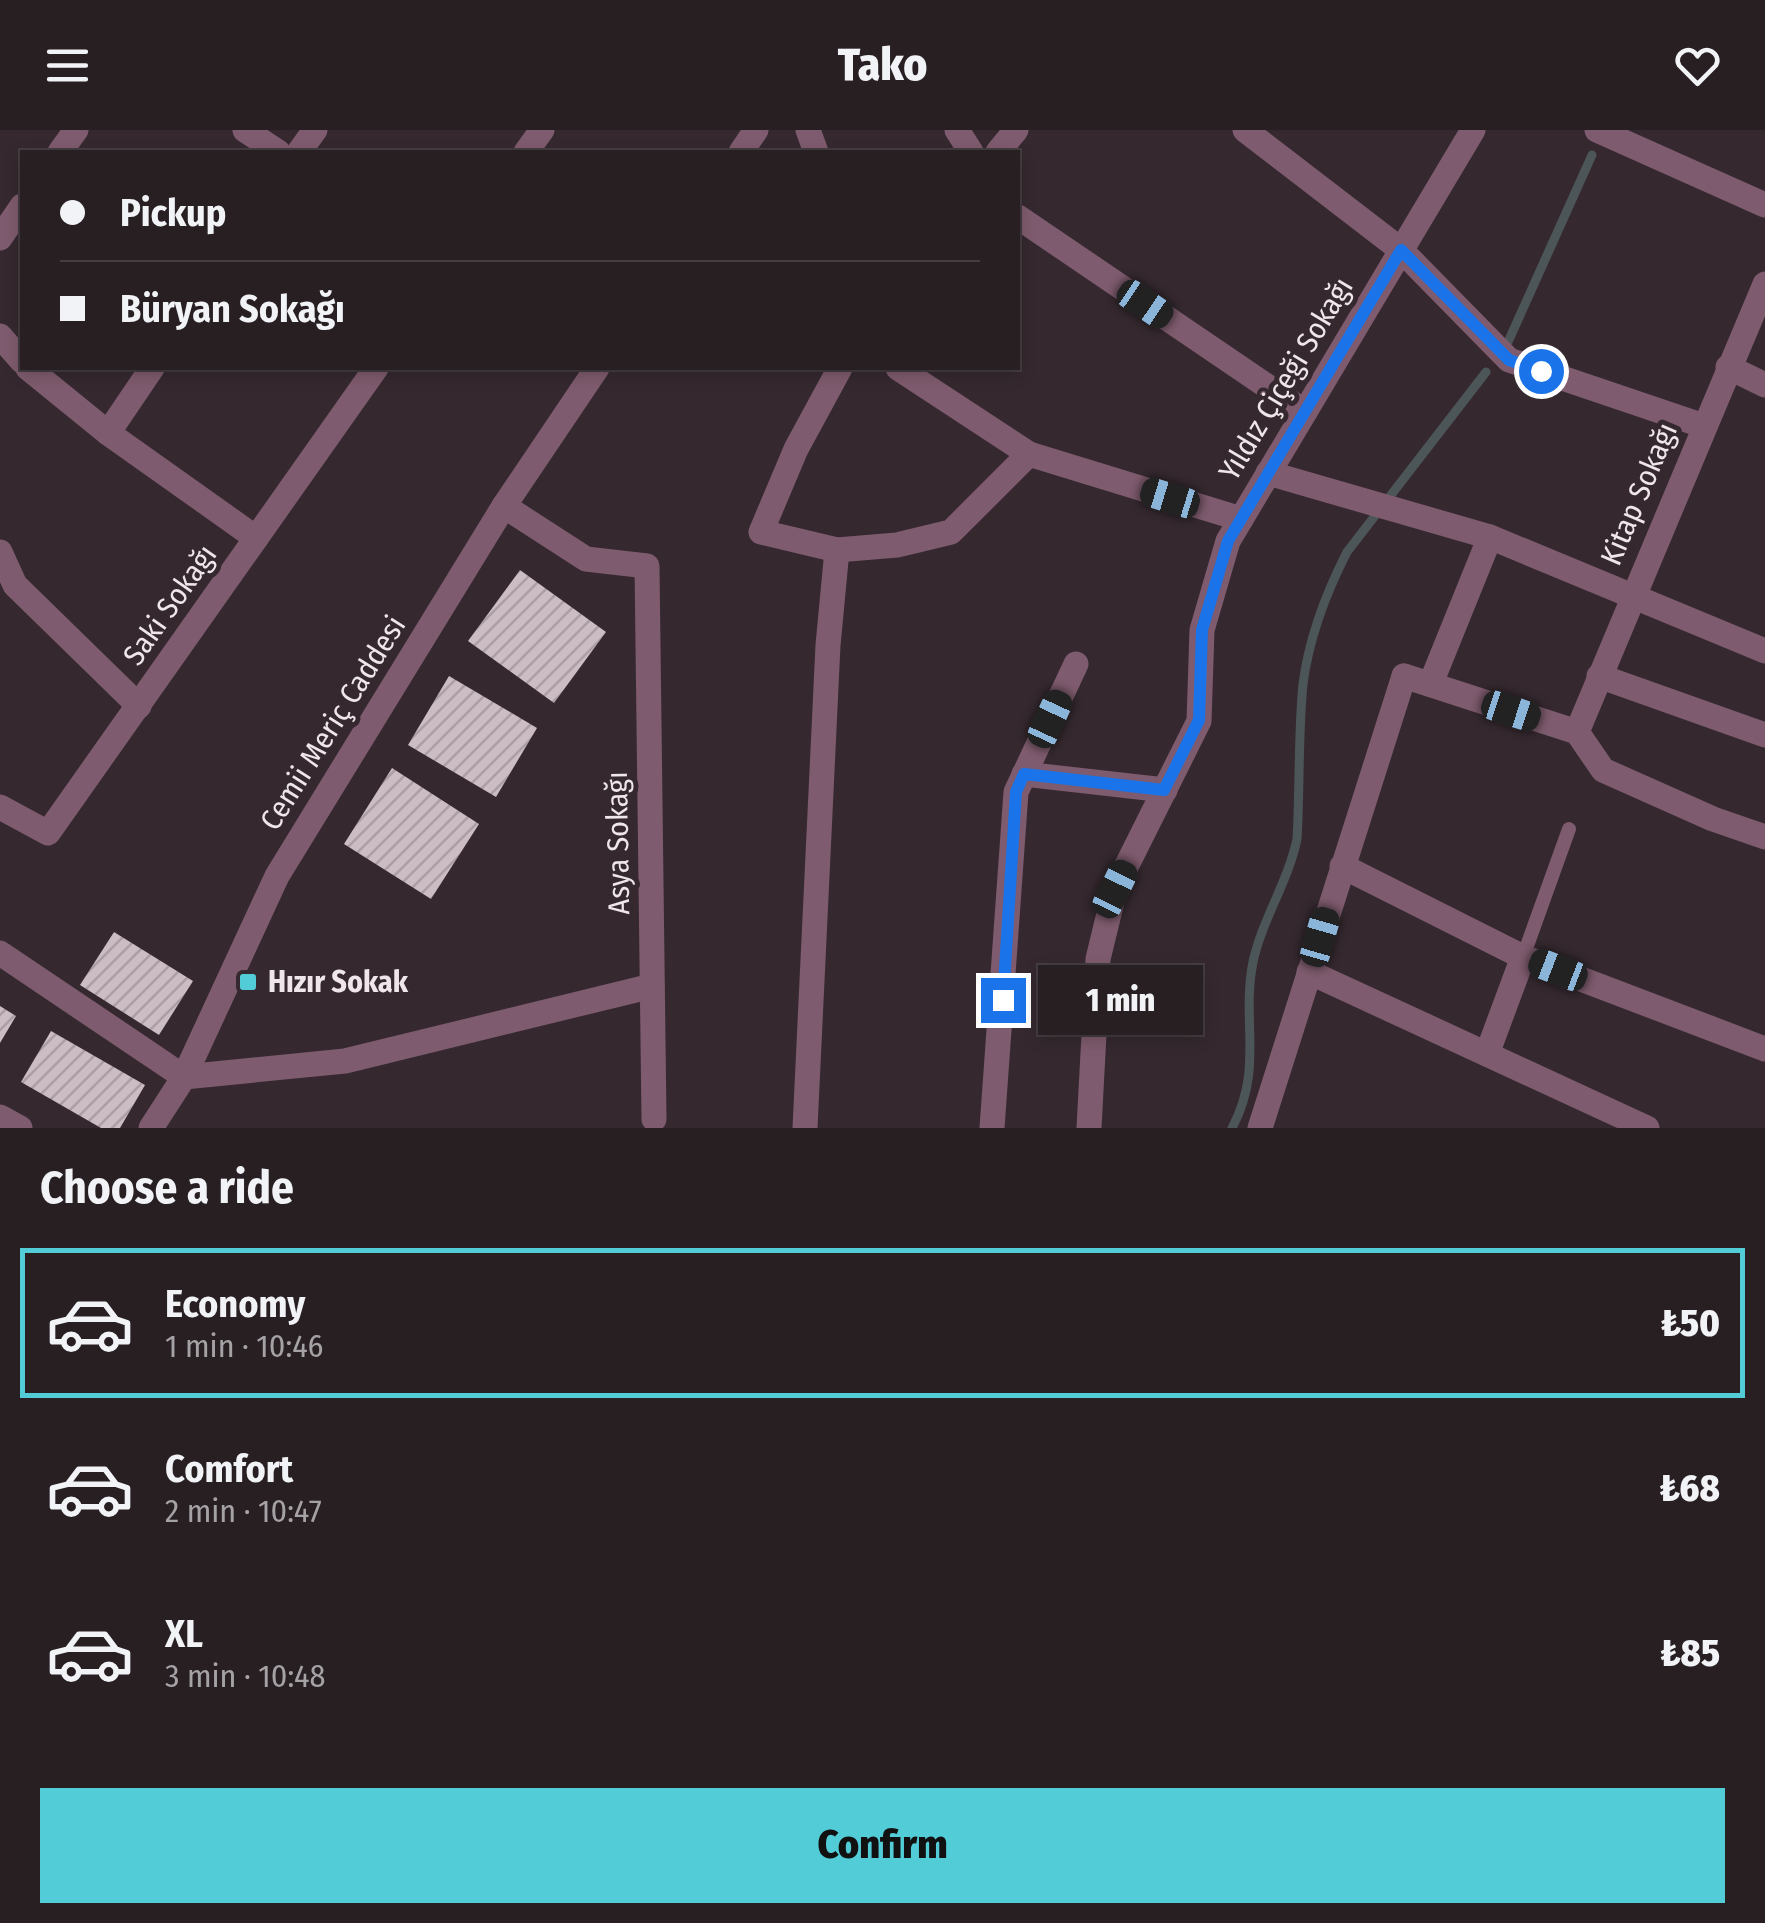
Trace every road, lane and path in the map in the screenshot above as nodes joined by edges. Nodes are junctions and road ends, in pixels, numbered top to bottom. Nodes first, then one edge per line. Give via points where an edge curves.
1 (245, 130) edge
2 (1016, 130) edge
3 (1245, 130) edge
4 (1472, 130) edge
5 (1597, 130) edge
6 (275, 150) edge
7 (1000, 150) edge
8 (1765, 206) edge
9 (20, 209) edge
10 (1020, 218) edge
11 (0, 238) edge
12 (1401, 250) junction
13 (1765, 284) edge
14 (0, 336) edge
15 (20, 360) edge
16 (1728, 366) junction
17 (30, 370) edge
18 (151, 370) edge
19 (375, 370) edge
20 (593, 370) edge
21 (839, 370) edge
22 (901, 370) edge
23 (1765, 386) edge
24 (1305, 412) junction
25 (1704, 426) junction
26 (108, 433) junction
27 (1030, 454) junction
28 (1268, 474) junction
29 (504, 506) junction
30 (1241, 520) junction
31 (1490, 537) junction
32 (256, 538) junction
33 (837, 550) junction
34 (0, 552) edge
35 (1632, 597) junction
36 (1765, 652) edge
37 (1076, 664) dead end
38 (1599, 676) junction
39 (1431, 683) junction
40 (139, 706) junction
41 (1578, 732) junction
42 (1765, 735) edge
43 (1024, 774) junction
44 (1164, 790) junction
45 (0, 806) edge
46 (1569, 829) dead end
47 (1765, 837) edge
48 (1342, 866) junction
49 (0, 953) edge
50 (1523, 957) junction
51 (1310, 972) junction
52 (652, 986) junction
53 (1765, 1049) edge
54 (1487, 1054) junction
55 (184, 1077) junction
56 (0, 1117) edge
57 (654, 1119) dead end
58 (20, 1128) edge
59 (151, 1128) edge
60 (804, 1128) edge
61 (992, 1128) edge
62 (1089, 1128) edge
63 (1260, 1128) edge
64 (1647, 1128) edge

1 - 6 street
2 - 7 street
3 - 12 street
4 - 12 street, Yıldız Çiçeği Sokağı
5 - 8 street
9 - 11 street
10 - 24 street
12 - 24 street, Yıldız Çiçeği Sokağı
12 - 25 street via 1509,360
13 - 16 street, Kitap Sokağı
14 - 15 street
16 - 23 street
16 - 25 street, Kitap Sokağı
17 - 26 street
18 - 26 street
19 - 32 street, Saki Sokağı
20 - 29 street, Cemii Meriç Caddesi
21 - 33 street via 760,532
22 - 27 street
24 - 28 street, Yıldız Çiçeği Sokağı
25 - 35 street, Kitap Sokağı
26 - 32 street
27 - 30 street
27 - 33 street via 951,532
28 - 30 street, Yıldız Çiçeği Sokağı
28 - 31 street
29 - 52 street, Asya Sokağı via 586,559 646,566
29 - 55 street, Cemii Meriç Caddesi via 277,876
30 - 44 street, Yıldız Çiçeği Sokağı via 1228,541 1202,630 1199,720
31 - 35 street
31 - 39 street
32 - 40 street, Saki Sokağı
33 - 60 street
34 - 40 street via 15,585
35 - 36 street
35 - 38 street, Kitap Sokağı
37 - 43 street
38 - 41 street, Kitap Sokağı
38 - 42 street
39 - 41 street
39 - 48 street via 1404,676
40 - 45 street, Saki Sokağı via 48,833
41 - 47 street via 1603,770
43 - 44 street
43 - 61 street via 1016,792
44 - 62 street, Yıldız Çiçeği Sokağı via 1115,889 1098,959
46 - 50 lane
48 - 50 street
48 - 51 street
49 - 55 street
50 - 53 street
50 - 54 street
51 - 54 street
51 - 63 street
52 - 55 street via 345,1062
52 - 57 street, Asya Sokağı
54 - 64 street
55 - 59 street, Cemii Meriç Caddesi
56 - 58 street

